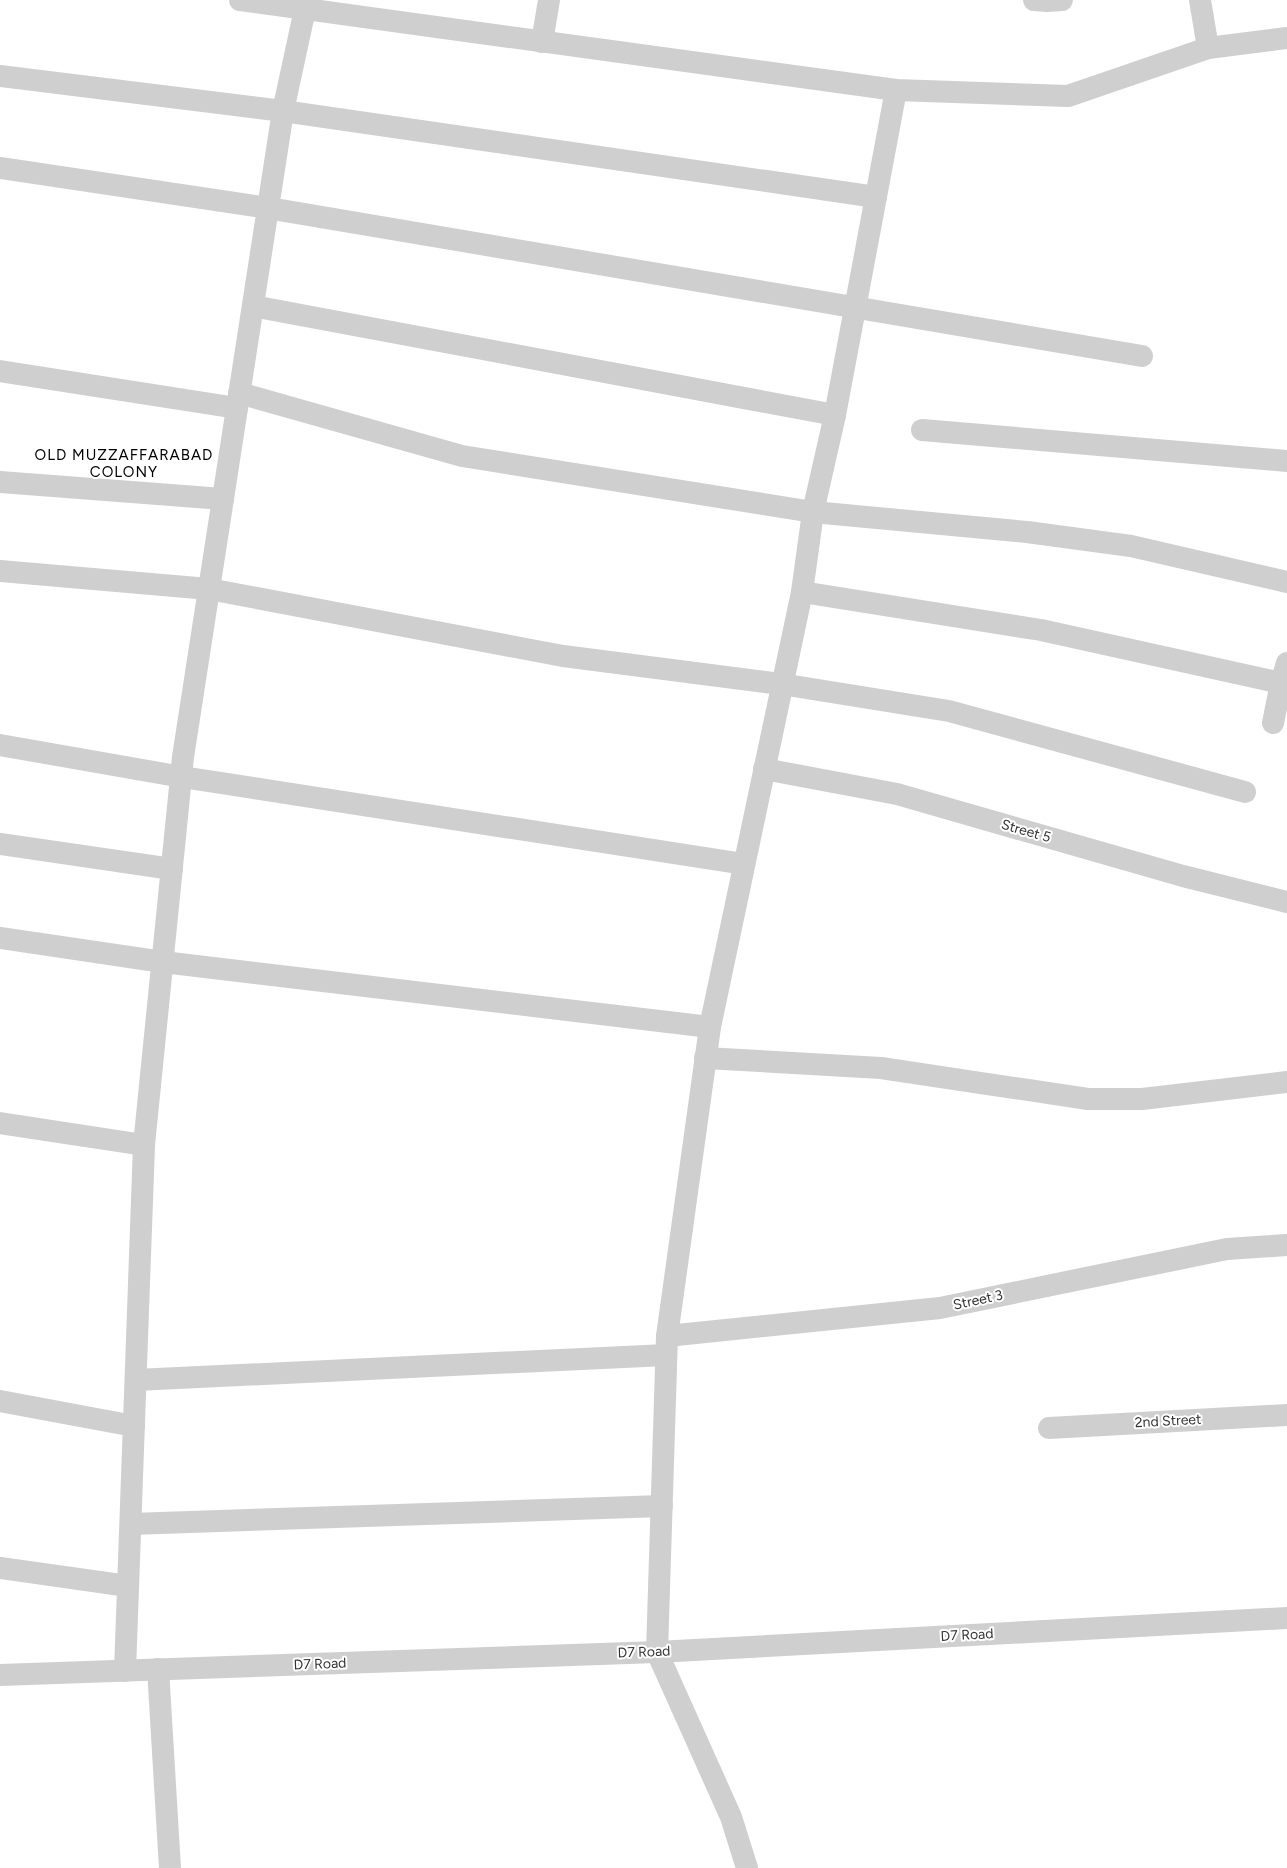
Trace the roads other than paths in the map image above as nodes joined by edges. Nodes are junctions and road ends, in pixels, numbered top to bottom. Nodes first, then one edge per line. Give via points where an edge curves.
1 (240, 0) edge
2 (549, 0) edge
3 (1034, 0) edge
4 (1062, 0) edge
5 (1200, 0) edge
6 (306, 5) edge
7 (1287, 38) edge
8 (542, 42) junction
9 (1208, 48) junction
10 (0, 76) edge
11 (896, 90) junction
12 (283, 111) junction
13 (0, 168) edge
14 (876, 197) junction
15 (268, 208) junction
16 (253, 306) junction
17 (855, 307) junction
18 (1142, 356) dead end
19 (0, 371) edge
20 (238, 400) junction
21 (834, 415) junction
22 (922, 430) dead end
23 (1287, 461) edge
24 (0, 482) edge
25 (223, 499) junction
26 (813, 512) junction
27 (0, 570) edge
28 (1287, 582) edge
29 (209, 589) junction
30 (802, 592) junction
31 (1284, 673) edge
32 (781, 684) junction
33 (1273, 723) dead end
34 (0, 745) edge
35 (764, 769) junction
36 (182, 777) junction
37 (1245, 792) dead end
38 (0, 844) edge
39 (744, 864) junction
40 (172, 869) junction
41 (1287, 902) edge
42 (0, 938) edge
43 (163, 962) junction
44 (710, 1027) junction
45 (705, 1058) junction
46 (1287, 1082) edge
47 (0, 1123) edge
48 (144, 1145) junction
49 (1287, 1246) edge
50 (667, 1345) junction
51 (136, 1380) junction
52 (0, 1401) edge
53 (1287, 1415) edge
54 (134, 1426) junction
55 (1049, 1428) dead end
56 (662, 1506) junction
57 (131, 1524) junction
58 (0, 1568) edge
59 (128, 1586) junction
60 (1287, 1618) edge
61 (657, 1652) junction
62 (158, 1669) junction
63 (125, 1671) junction
64 (0, 1675) edge
65 (170, 1868) edge
66 (747, 1868) edge

1 - 6 street
2 - 8 street
3 - 4 street
5 - 9 street
6 - 8 street
6 - 12 street
7 - 9 street
8 - 11 street
9 - 11 street via 1068,96
10 - 12 street
11 - 14 street
12 - 14 street
12 - 15 street
13 - 15 street
14 - 17 street
15 - 16 street
15 - 17 street
16 - 20 street
16 - 21 street
17 - 18 street
17 - 21 street
19 - 20 street
20 - 25 street
20 - 26 street via 462,456
21 - 26 street
22 - 23 street
24 - 25 street
25 - 29 street
26 - 28 street via 1027,532 1131,546
26 - 30 street
27 - 29 street
29 - 32 street via 563,656
29 - 36 street
30 - 31 street via 1041,630
30 - 32 street
31 - 33 street
32 - 35 street
32 - 37 street via 949,711
34 - 36 street
35 - 39 street
35 - 41 street, Street 5 via 897,794 1183,876
36 - 39 street
36 - 40 street
38 - 40 street
39 - 44 street
40 - 43 street
42 - 43 street
43 - 44 street
43 - 48 street
44 - 45 street
45 - 46 street via 881,1068 1088,1099 1142,1099
45 - 50 street
47 - 48 street
48 - 51 street
49 - 50 street, Street 3 via 1227,1249 940,1308
50 - 51 street, Street 3
50 - 56 street
51 - 54 street
52 - 54 street
53 - 55 street, 2nd Street
54 - 57 street
56 - 57 street
56 - 61 street
57 - 59 street
58 - 59 street
59 - 63 street
60 - 61 street, D7 Road
61 - 62 street, D7 Road
61 - 66 street via 731,1817
62 - 63 street, D7 Road
62 - 65 street
63 - 64 street, D7 Road

